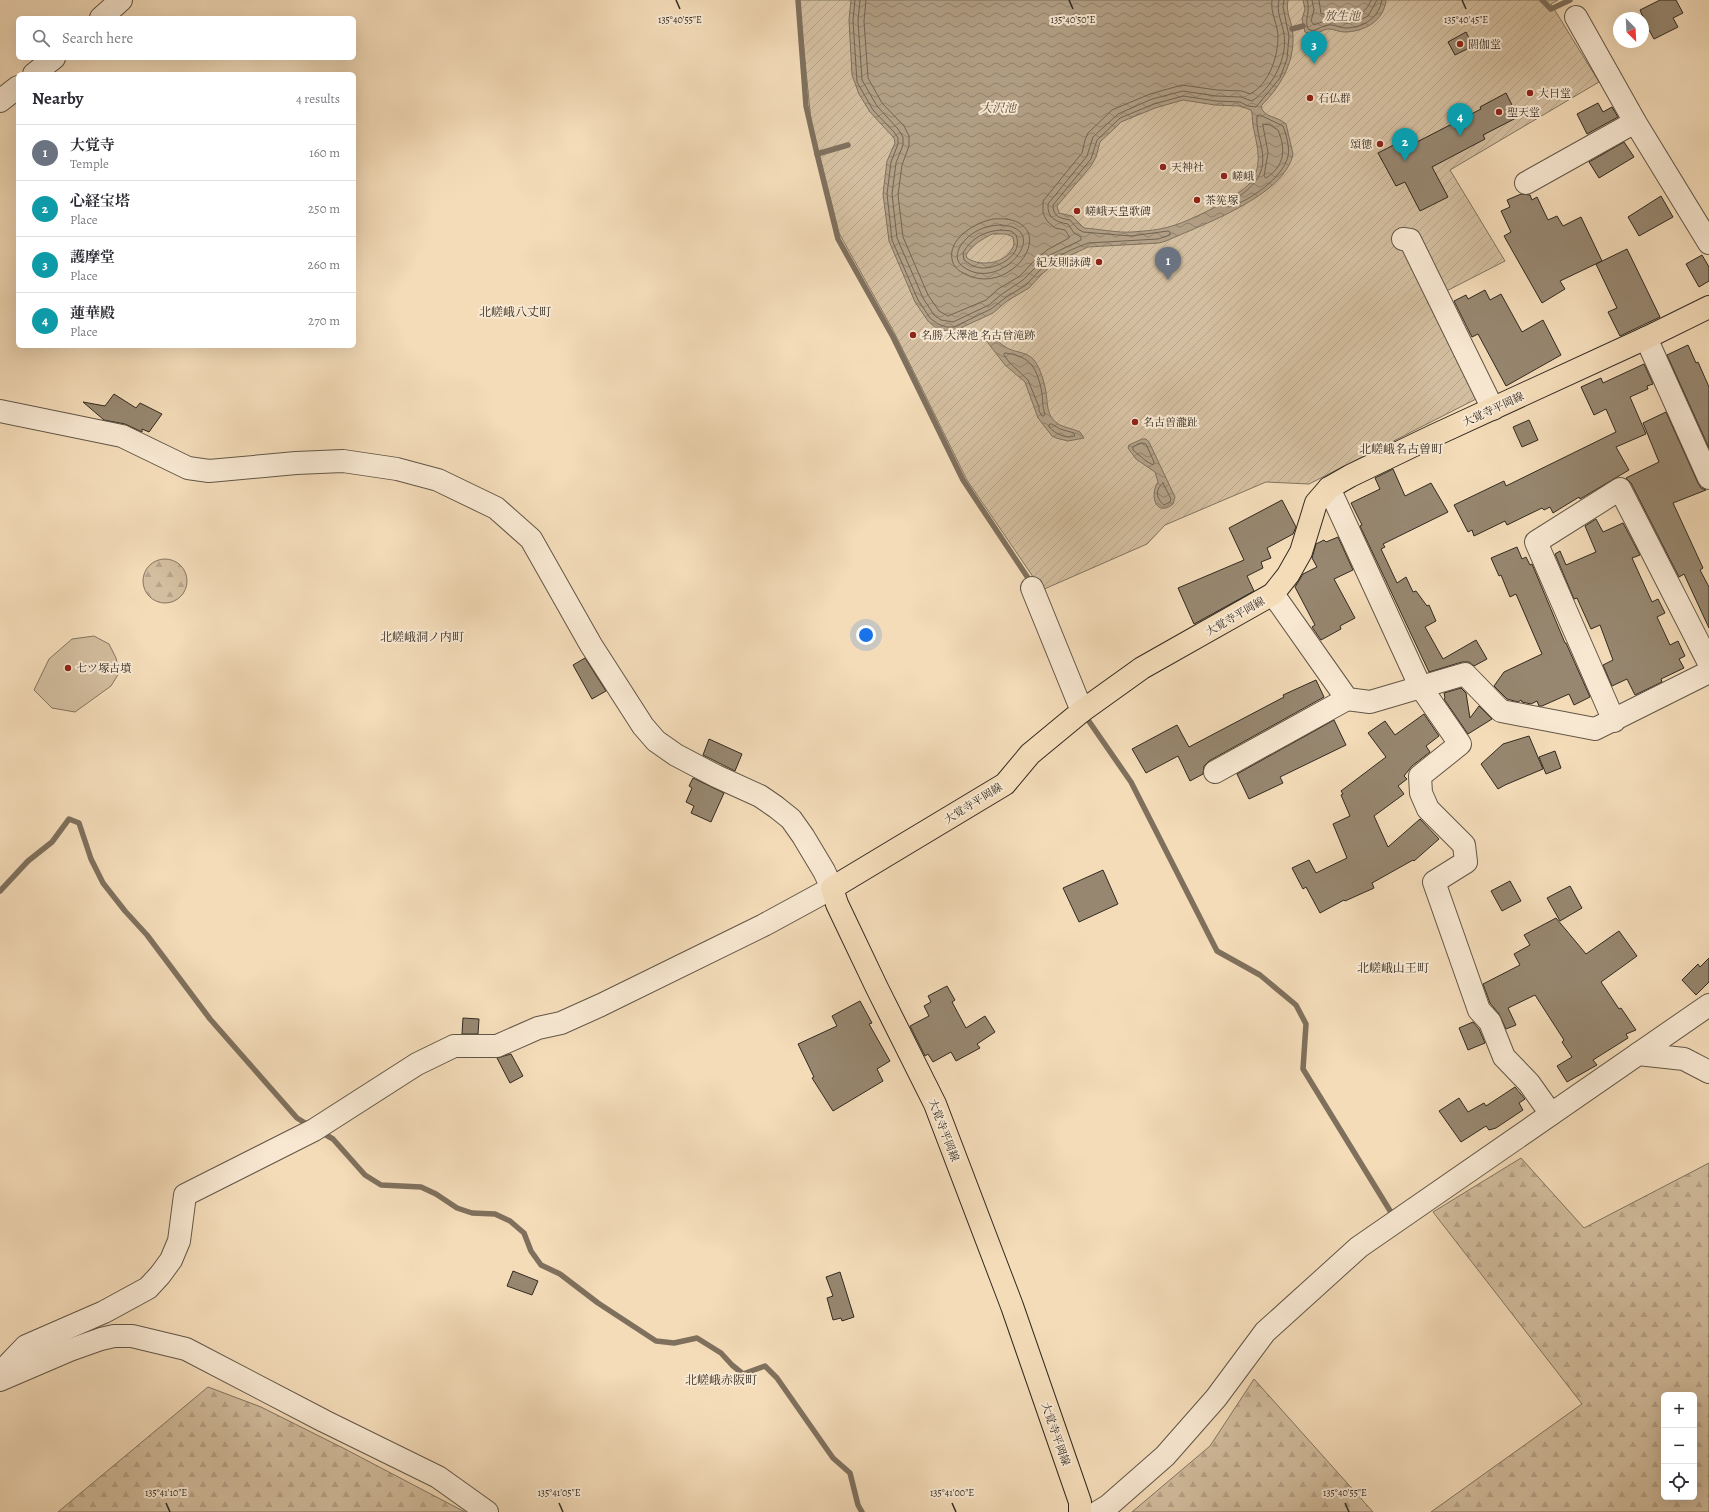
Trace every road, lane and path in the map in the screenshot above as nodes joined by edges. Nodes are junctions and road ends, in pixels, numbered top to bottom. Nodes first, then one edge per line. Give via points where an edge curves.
1 (120, 0) edge
2 (103, 16) edge
3 (1576, 17) dead end
4 (52, 60) edge
5 (36, 72) edge
6 (16, 89) edge
7 (0, 101) edge
8 (1635, 122) junction
9 (1526, 183) dead end
10 (1403, 239) dead end
11 (1709, 243) edge
12 (1709, 307) edge
13 (1646, 338) junction
14 (1493, 409) junction
15 (0, 411) edge
16 (1709, 478) edge
17 (1329, 488) junction
18 (1032, 588) dead end
19 (1273, 594) junction
20 (1709, 663) edge
21 (1709, 672) edge
22 (1690, 682) junction
23 (1420, 686) junction
24 (1709, 693) edge
25 (1347, 700) junction
26 (1082, 712) junction
27 (1614, 721) junction
28 (1214, 772) dead end
29 (832, 888) junction
30 (1709, 1005) edge
31 (1638, 1054) junction
32 (1709, 1072) edge
33 (1551, 1114) junction
34 (0, 1373) edge
35 (0, 1380) edge
36 (487, 1512) edge
37 (1080, 1512) edge
38 (1098, 1512) edge

1 - 2 street
3 - 8 street
4 - 5 street
6 - 7 street
8 - 9 street
8 - 11 street
10 - 14 street via 1410,240
12 - 13 main road, 大覚寺平岡線
13 - 14 main road, 大覚寺平岡線
13 - 16 street
14 - 17 main road, 大覚寺平岡線
15 - 29 street via 122,436 188,468 210,471 343,461 397,469 438,480 496,508 530,539 591,645 643,726 656,741 676,755 760,796 791,819
17 - 19 main road, 大覚寺平岡線 via 1316,503 1300,552 1288,575
17 - 23 street
18 - 26 street
19 - 25 street
19 - 26 main road, 大覚寺平岡線 via 1142,668
20 - 27 street via 1620,489 1536,542
21 - 22 street
22 - 24 street
22 - 27 street
23 - 25 street via 1370,702
23 - 27 street via 1465,674 1501,711 1595,729
23 - 33 street via 1460,744 1420,776 1421,794 1428,810 1464,845 1465,852 1466,862 1434,882 1479,1010 1490,1022 1504,1057 1529,1083
25 - 28 street
26 - 29 main road, 大覚寺平岡線 via 1030,754 1005,784
29 - 34 street via 764,925 561,1023 538,1028 497,1046 454,1046 423,1061 314,1130 185,1195 179,1240 171,1260 148,1288 104,1312 26,1346
29 - 37 main road, 大覚寺平岡線 via 836,904 935,1104 1012,1306 1080,1502
30 - 31 street
31 - 32 street via 1684,1059
31 - 33 street
33 - 38 street via 1359,1247 1265,1332 1216,1398 1166,1456
35 - 36 street via 70,1350 114,1336 132,1336 186,1349 438,1477

